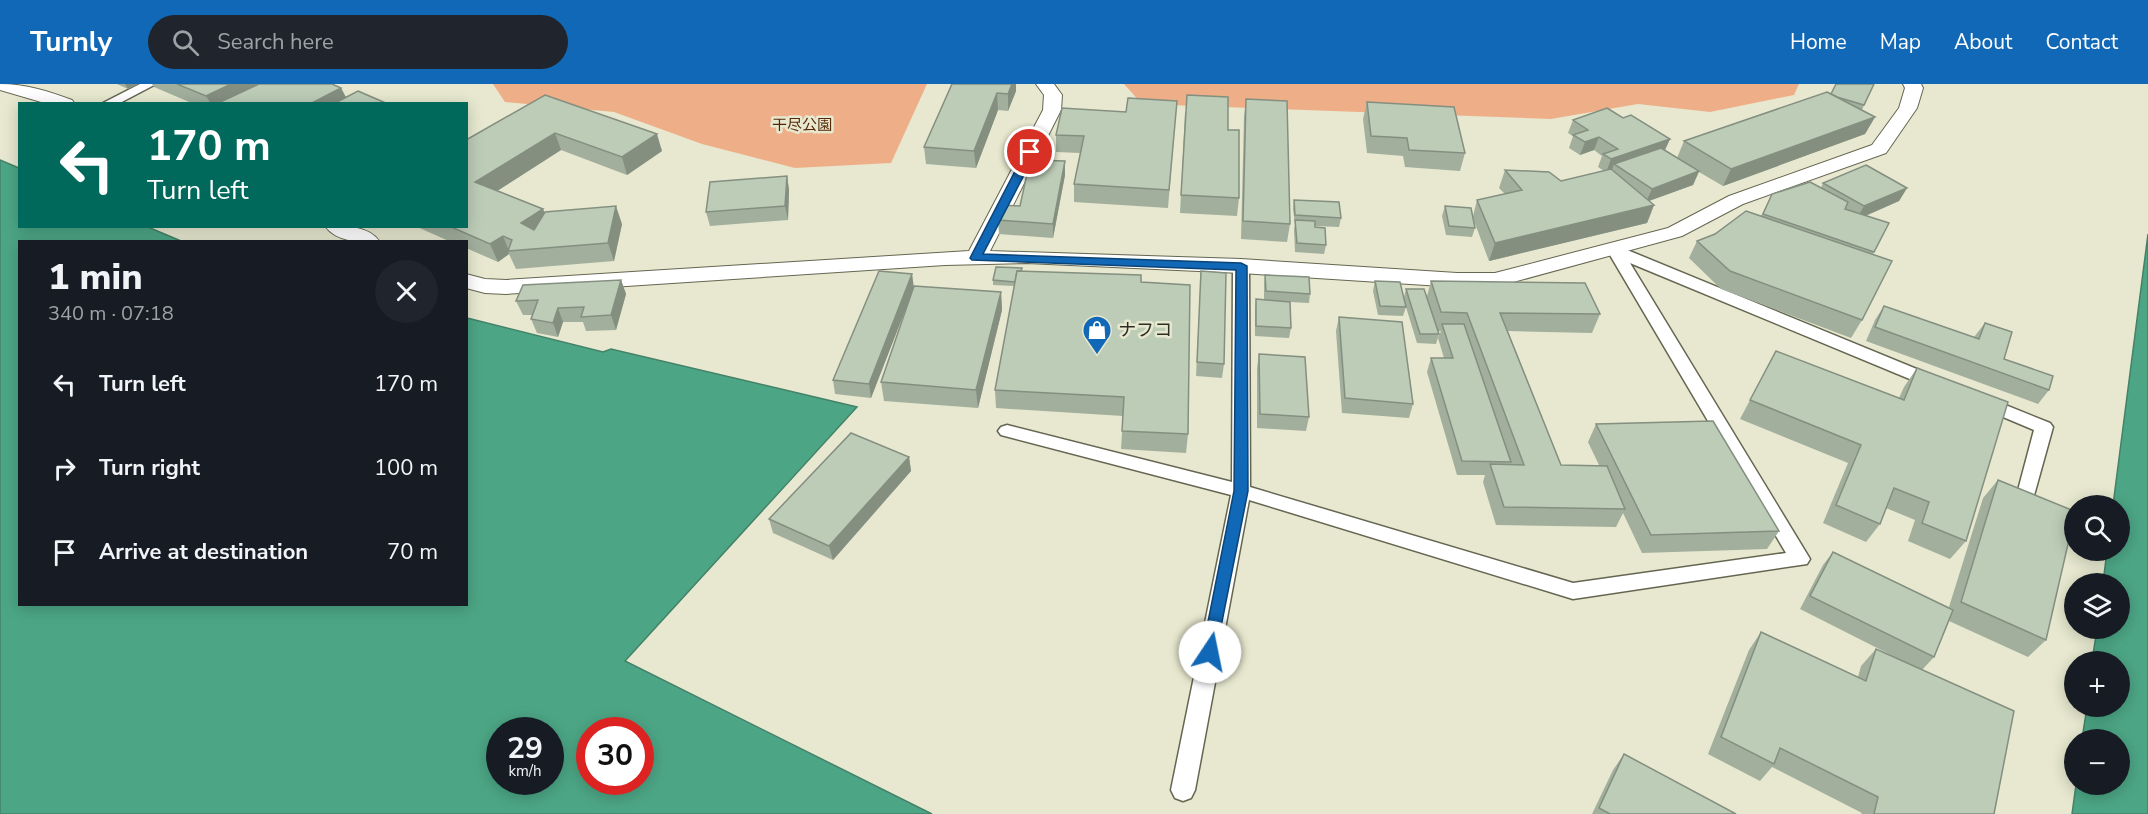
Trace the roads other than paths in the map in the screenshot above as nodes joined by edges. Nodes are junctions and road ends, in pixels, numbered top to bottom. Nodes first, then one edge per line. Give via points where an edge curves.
1 (150, 84) edge
2 (1045, 84) edge
3 (1912, 84) edge
4 (0, 85) edge
5 (59, 102) edge
6 (111, 102) edge
7 (339, 228) edge
8 (366, 240) edge
9 (1615, 250) junction
10 (976, 258) junction
11 (1241, 266) junction
12 (468, 282) edge
13 (1950, 389) edge
14 (1972, 398) edge
15 (1006, 431) dead end
16 (1241, 491) junction
17 (2026, 494) edge
18 (1183, 790) dead end

1 - 6 street
2 - 10 street via 1053,94 1052,110
3 - 9 street via 1908,108 1879,149 1736,200 1675,232
4 - 5 street
7 - 8 street
9 - 11 street via 1496,280
9 - 13 street
9 - 16 street via 1800,559 1573,591
10 - 11 street
10 - 12 street via 506,287
11 - 16 street
14 - 17 street via 2044,426
15 - 16 street
16 - 18 street

